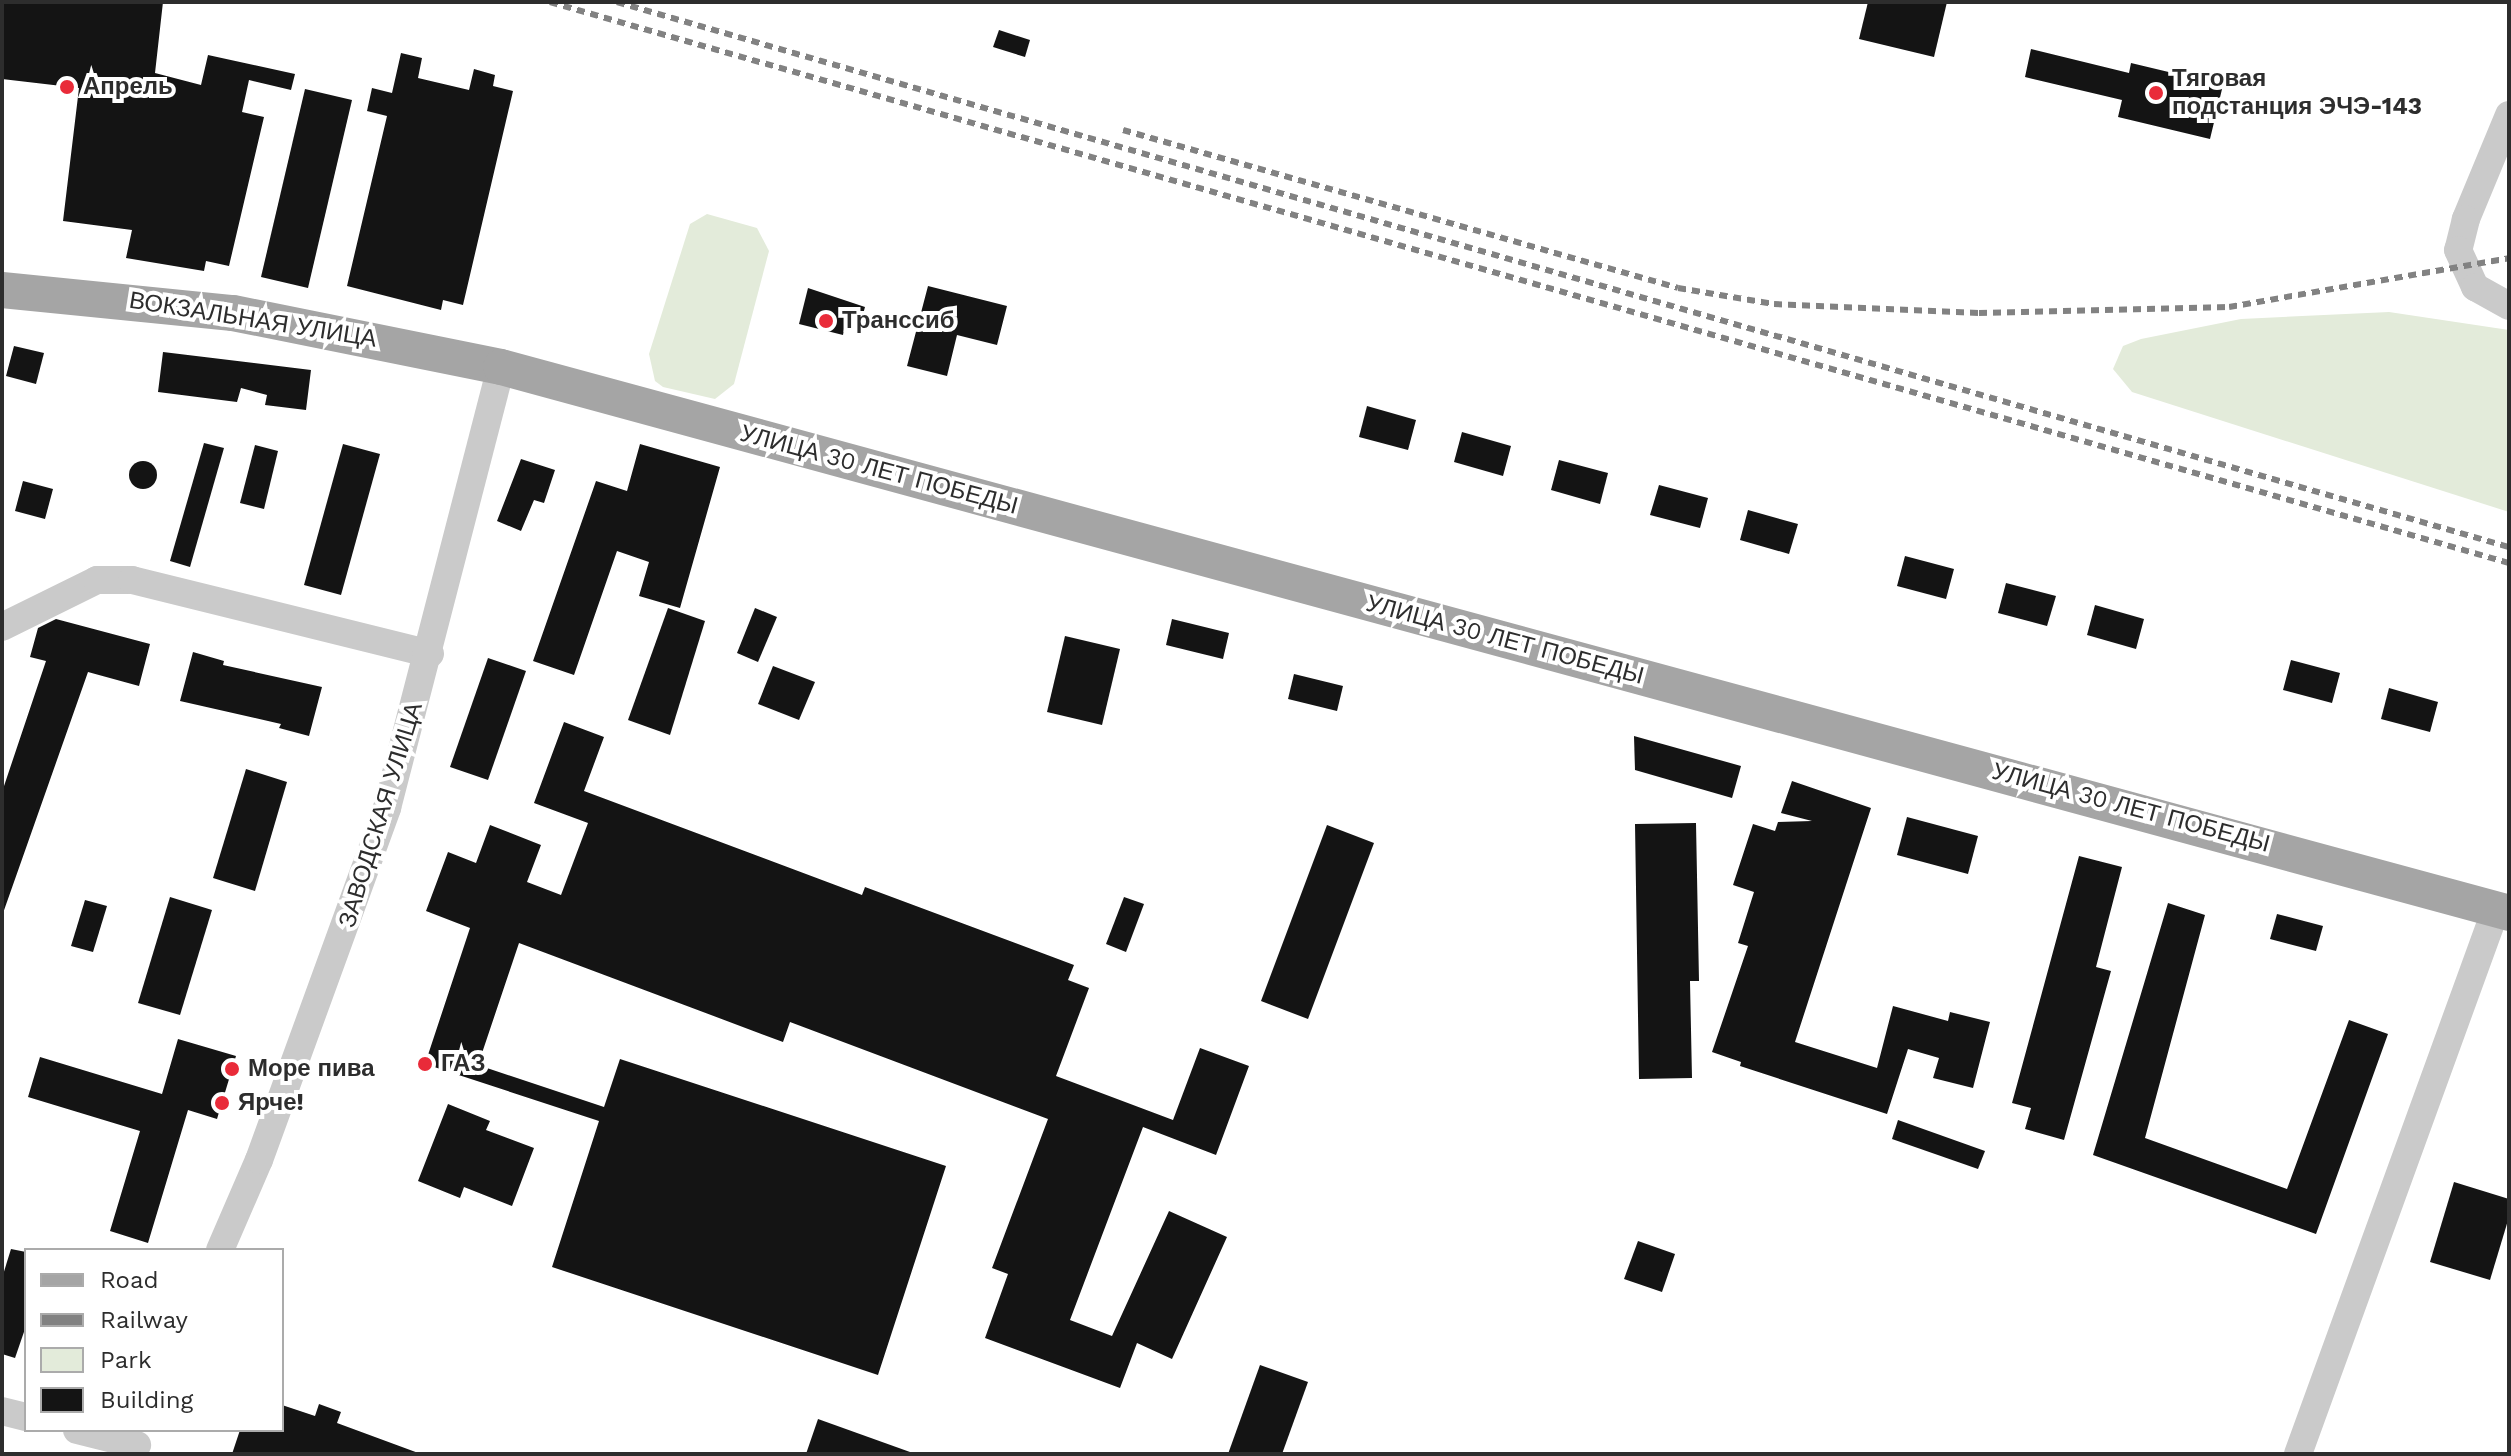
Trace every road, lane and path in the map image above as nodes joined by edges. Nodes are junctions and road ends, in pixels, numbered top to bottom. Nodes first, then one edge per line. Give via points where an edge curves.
1 (2509, 115) edge
2 (2, 290) edge
3 (2509, 306) edge
4 (501, 367) junction
5 (2, 627) edge
6 (430, 654) junction
7 (2503, 911) edge
8 (221, 1248) edge
9 (2, 1411) edge
10 (24, 1416) edge
11 (86, 1432) edge
12 (138, 1443) edge
13 (2298, 1454) edge

1 - 3 street via 2459,239 2462,267 2475,287
2 - 4 main road, ВОКЗАЛЬНАЯ УЛИЦА via 217,310
4 - 6 street, ЗАВОДСКАЯ УЛИЦА
4 - 7 main road, УЛИЦА 30 ЛЕТ ПОБЕДЫ
5 - 6 street via 97,580 132,580
6 - 8 street, ЗАВОДСКАЯ УЛИЦА via 387,808 341,940
7 - 13 street
9 - 10 street
11 - 12 street

